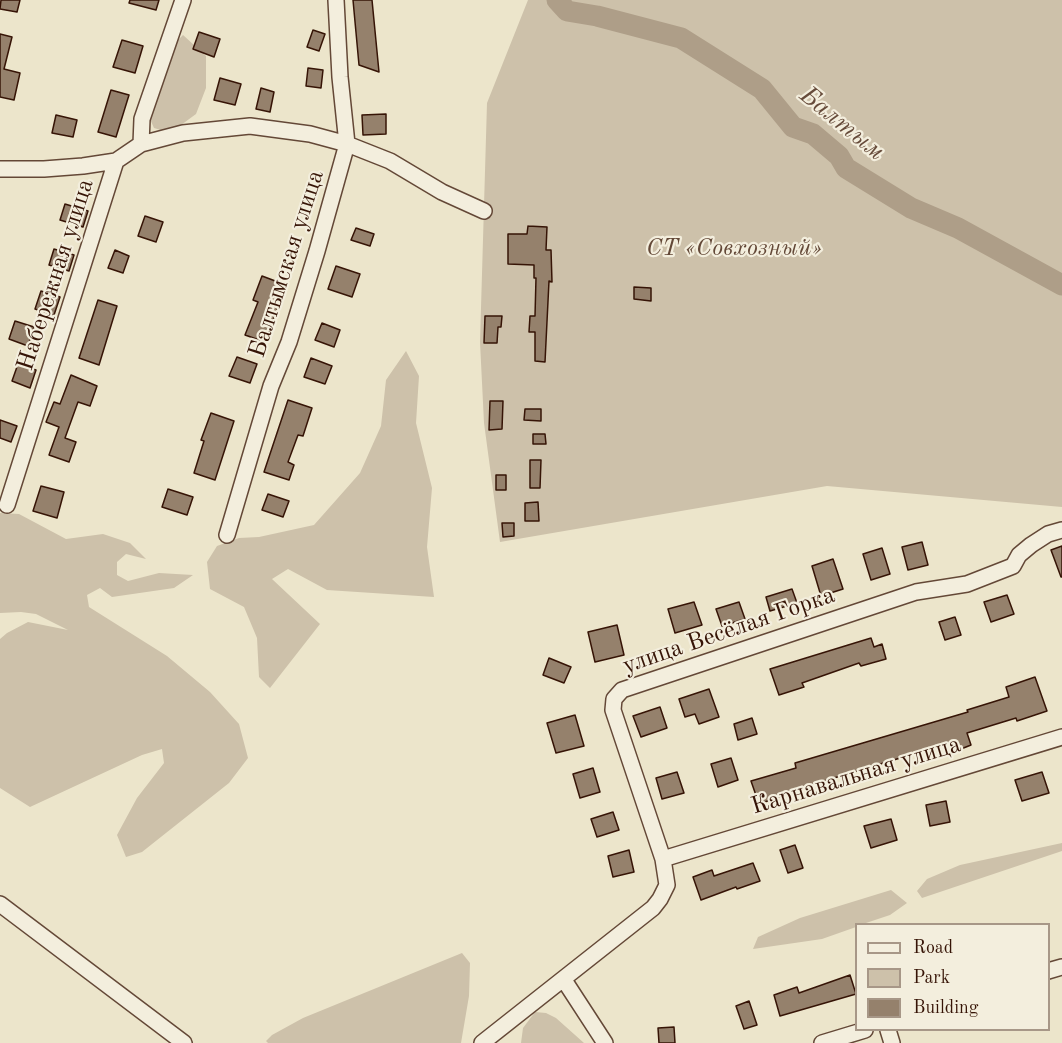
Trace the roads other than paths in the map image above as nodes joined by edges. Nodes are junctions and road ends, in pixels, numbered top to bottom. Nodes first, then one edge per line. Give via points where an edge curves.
1 (183, 0) edge
2 (336, 0) edge
3 (141, 144) junction
4 (347, 144) junction
5 (116, 161) junction
6 (0, 169) edge
7 (484, 210) dead end
8 (7, 505) dead end
9 (1062, 530) edge
10 (227, 535) dead end
11 (1062, 737) edge
12 (663, 859) junction
13 (0, 904) edge
14 (564, 980) junction
15 (859, 1031) edge
16 (183, 1043) edge
17 (482, 1043) edge
18 (605, 1043) edge
19 (822, 1043) edge

1 - 3 street via 142,119
2 - 4 street, Балтымская улица
3 - 4 street via 183,132 250,126 310,134
3 - 5 street
4 - 7 street via 390,161 442,192
4 - 10 street, Балтымская улица
5 - 6 street via 44,170
5 - 8 street, Набережная улица
9 - 12 street, улица Весёлая Горка via 1031,545 1018,555 1013,566 967,584 916,592 622,690 614,699 613,710
11 - 12 street, Карнавальная улица
12 - 14 street, улица Весёлая Горка via 667,885 653,908
13 - 16 street
14 - 17 street
14 - 18 street
15 - 19 street

